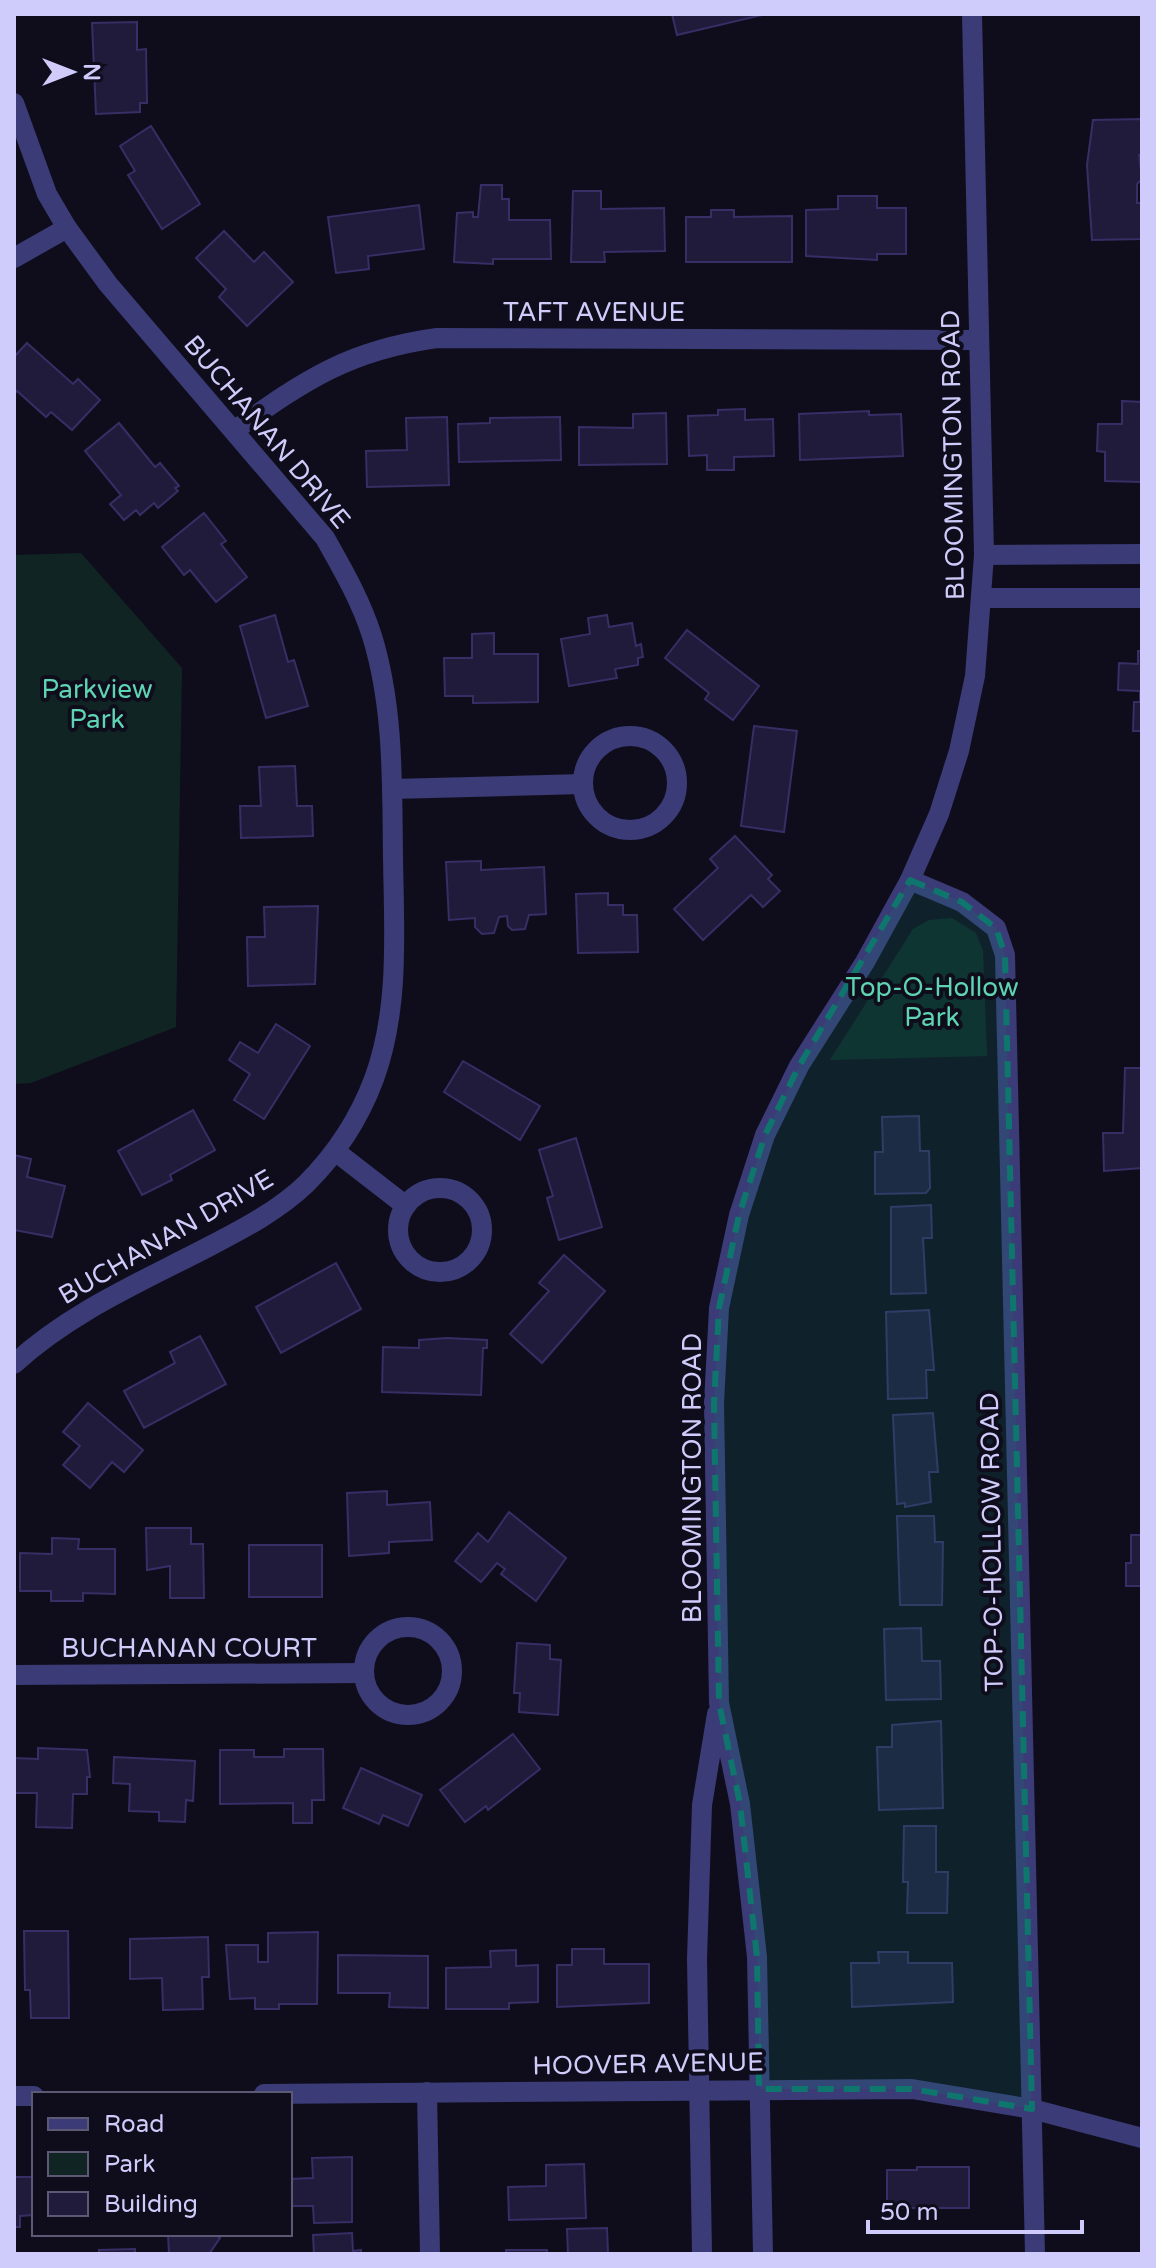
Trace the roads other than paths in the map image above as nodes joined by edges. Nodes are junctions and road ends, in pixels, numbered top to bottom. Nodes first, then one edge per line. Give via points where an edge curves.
1 (972, 14) edge
2 (14, 103) edge
3 (67, 228) junction
4 (14, 258) edge
5 (977, 340) junction
6 (235, 430) junction
7 (1142, 554) edge
8 (984, 555) junction
9 (982, 598) junction
10 (1142, 598) edge
11 (583, 784) junction
12 (392, 789) junction
13 (910, 880) junction
14 (335, 1151) junction
15 (406, 1206) junction
16 (15, 1360) edge
17 (364, 1673) junction
18 (14, 1675) edge
19 (719, 1703) junction
20 (759, 2089) junction
21 (697, 2090) junction
22 (427, 2092) junction
23 (292, 2094) edge
24 (1032, 2109) junction
25 (1142, 2138) edge
26 (430, 2254) edge
27 (702, 2254) edge
28 (763, 2254) edge
29 (1035, 2254) edge

1 - 5 street, BLOOMINGTON ROAD
2 - 3 street, BUCHANAN DRIVE via 47,194
3 - 4 street
3 - 6 street, BUCHANAN DRIVE via 108,284
5 - 6 street, TAFT AVENUE via 437,338 353,356
5 - 8 street, BLOOMINGTON ROAD
6 - 12 street, BUCHANAN DRIVE via 325,538 352,586 372,636 385,691
7 - 8 street
8 - 9 street, BLOOMINGTON ROAD
9 - 10 street
9 - 13 street, BLOOMINGTON ROAD via 975,676 959,751
11 - 11 street via 586,799 604,823 634,830 648,827 671,807 677,776 673,761 650,739 618,736 592,754
11 - 12 street
12 - 14 street, BUCHANAN DRIVE via 394,972 387,1034 356,1120
13 - 19 street, BLOOMINGTON ROAD via 799,1066 765,1135 739,1215 719,1308 714,1403
13 - 24 street, TOP-O-HOLLOW ROAD via 962,902 996,928 1005,955
14 - 15 street
14 - 16 street, BUCHANAN DRIVE via 304,1186 267,1214 83,1313
15 - 15 street via 398,1231 400,1244 417,1265 429,1271 455,1270 476,1252 482,1224 469,1199 457,1191 429,1189
17 - 17 street via 374,1699 384,1708 410,1715 436,1706 452,1670 440,1641 414,1628 385,1634 373,1644
17 - 18 street, BUCHANAN COURT
19 - 20 street, BLOOMINGTON ROAD via 740,1804 757,1957
19 - 21 street, BLOOMINGTON ROAD via 702,1805
20 - 21 street, HOOVER AVENUE
20 - 24 street, HOOVER AVENUE via 912,2089
20 - 28 street, BLOOMINGTON ROAD
21 - 22 street, HOOVER AVENUE
21 - 27 street, BLOOMINGTON ROAD
22 - 23 street, HOOVER AVENUE
22 - 26 street
24 - 25 street, HOOVER AVENUE
24 - 29 street, TOP-O-HOLLOW ROAD

